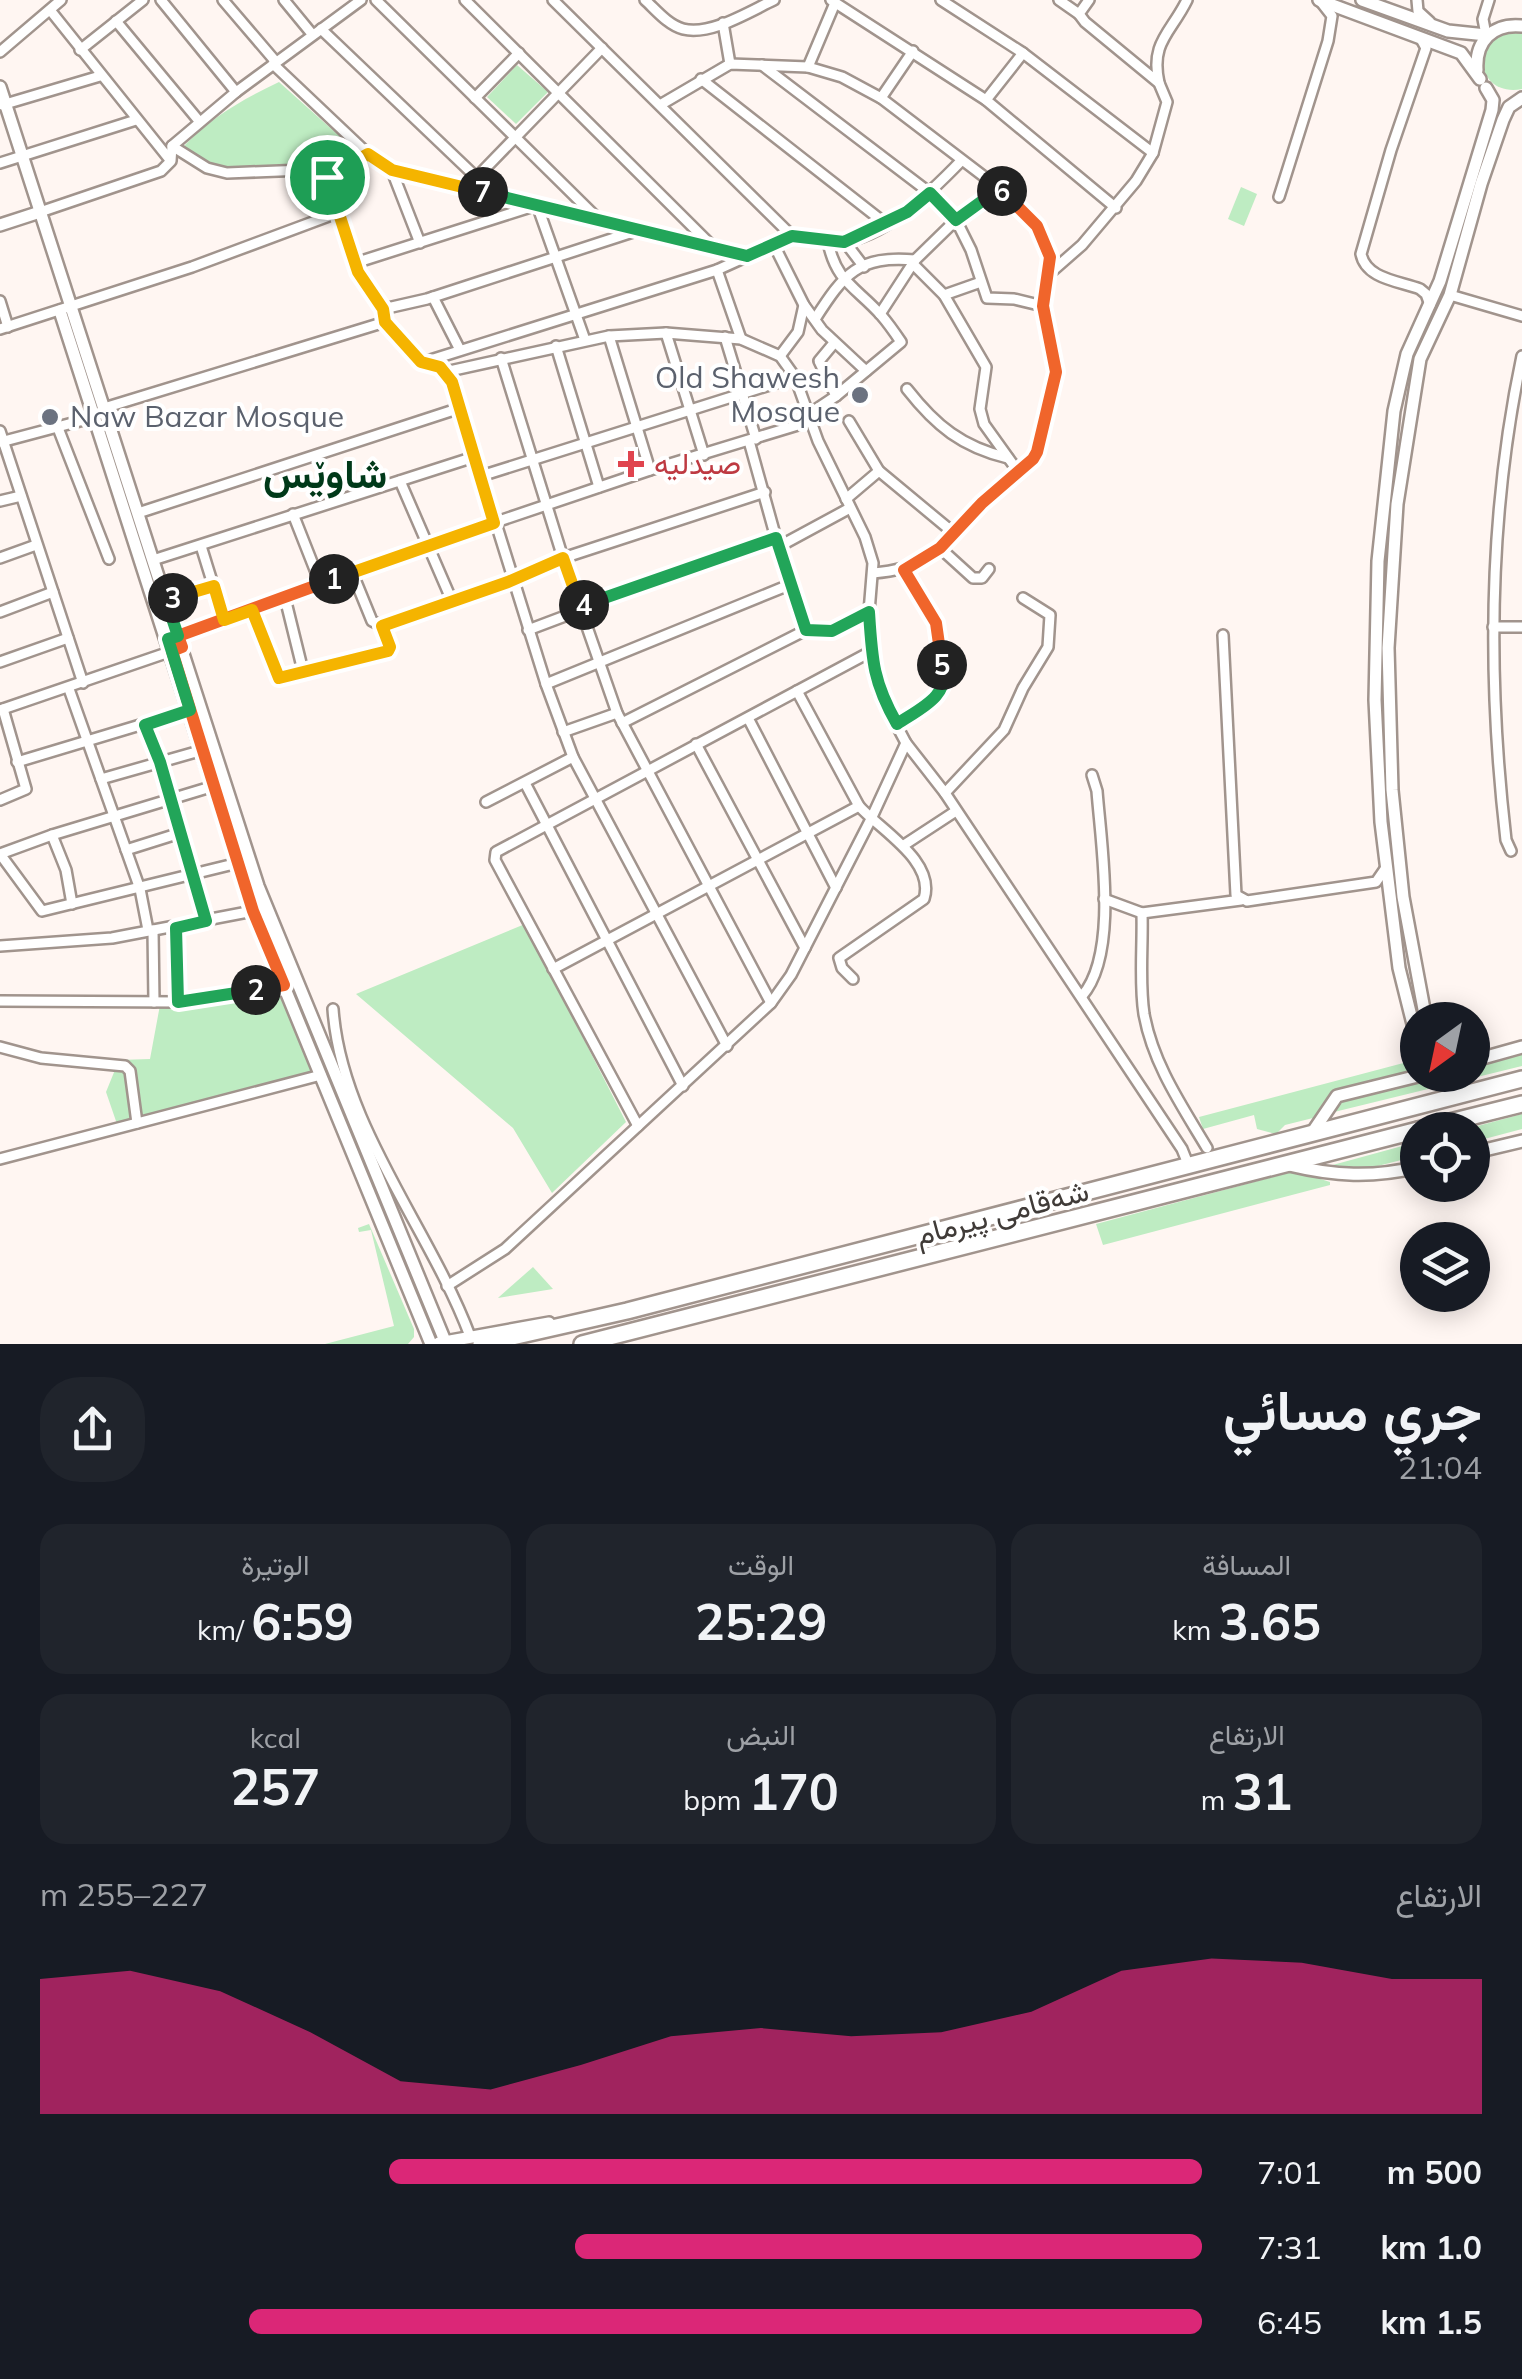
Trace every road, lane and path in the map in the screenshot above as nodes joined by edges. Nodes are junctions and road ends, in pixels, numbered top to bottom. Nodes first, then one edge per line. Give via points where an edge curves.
1 (61, 0) edge
2 (142, 0) edge
3 (161, 0) edge
4 (222, 0) edge
5 (284, 0) edge
6 (361, 0) edge
7 (376, 0) edge
8 (465, 0) edge
9 (553, 0) edge
10 (645, 0) edge
11 (774, 0) edge
12 (941, 0) edge
13 (1059, 0) edge
14 (1089, 0) edge
15 (1187, 0) edge
16 (1319, 0) edge
17 (1414, 0) edge
18 (1488, 0) edge
19 (1369, 1) edge
20 (833, 2) edge
21 (346, 4) edge
22 (1387, 9) junction
23 (50, 10) junction
24 (1355, 13) junction
25 (1078, 14) junction
26 (116, 21) junction
27 (724, 22) junction
28 (1522, 26) edge
29 (1436, 27) junction
30 (316, 31) junction
31 (1486, 35) junction
32 (1418, 36) junction
33 (1328, 41) junction
34 (1442, 45) junction
35 (602, 48) junction
36 (80, 50) junction
37 (913, 51) junction
38 (0, 52) edge
39 (1023, 53) junction
40 (519, 54) junction
41 (274, 63) junction
42 (760, 63) junction
43 (730, 64) junction
44 (808, 68) junction
45 (1421, 70) junction
46 (100, 76) junction
47 (700, 79) junction
48 (1159, 83) junction
49 (1483, 83) junction
50 (0, 87) edge
51 (236, 92) junction
52 (558, 92) junction
53 (476, 98) junction
54 (881, 98) junction
55 (1522, 98) edge
56 (986, 100) junction
57 (2, 105) edge
58 (660, 105) junction
59 (136, 120) junction
60 (199, 121) junction
61 (515, 137) junction
62 (172, 146) junction
63 (368, 154) junction
64 (1153, 154) junction
65 (22, 156) junction
66 (171, 160) junction
67 (961, 161) junction
68 (0, 163) edge
69 (392, 170) junction
70 (327, 177) junction
71 (476, 177) junction
72 (1000, 188) junction
73 (474, 190) junction
74 (930, 193) junction
75 (1279, 198) dead end
76 (537, 205) junction
77 (1116, 208) junction
78 (40, 212) junction
79 (338, 214) junction
80 (598, 219) junction
81 (956, 220) junction
82 (886, 224) junction
83 (0, 225) edge
84 (642, 230) junction
85 (792, 236) junction
86 (828, 242) junction
87 (844, 242) junction
88 (420, 243) junction
89 (774, 245) junction
90 (712, 246) junction
91 (747, 256) junction
92 (556, 257) junction
93 (914, 262) junction
94 (355, 263) junction
95 (864, 267) junction
96 (717, 270) junction
97 (1050, 273) junction
98 (1441, 277) junction
99 (841, 278) junction
100 (1399, 281) junction
101 (981, 282) junction
102 (944, 295) junction
103 (1450, 296) junction
104 (434, 297) junction
105 (0, 301) edge
106 (804, 305) junction
107 (1043, 306) junction
108 (1430, 308) junction
109 (65, 309) junction
110 (383, 309) junction
111 (576, 312) junction
112 (880, 314) junction
113 (1522, 316) edge
114 (815, 318) junction
115 (385, 322) junction
116 (4, 328) edge
117 (666, 333) junction
118 (609, 336) junction
119 (725, 337) junction
120 (741, 339) junction
121 (585, 340) junction
122 (834, 344) junction
123 (556, 346) junction
124 (460, 350) junction
125 (780, 356) junction
126 (502, 358) junction
127 (1522, 358) edge
128 (421, 362) junction
129 (866, 371) junction
130 (445, 372) junction
131 (795, 376) junction
132 (1401, 377) junction
133 (1417, 379) junction
134 (907, 389) dead end
135 (741, 396) junction
136 (836, 396) junction
137 (460, 408) junction
138 (690, 410) junction
139 (99, 413) junction
140 (810, 418) junction
141 (849, 420) dead end
142 (638, 427) junction
143 (58, 428) junction
144 (1392, 436) junction
145 (1, 438) edge
146 (752, 440) junction
147 (1406, 440) junction
148 (585, 444) junction
149 (704, 455) junction
150 (474, 458) junction
151 (1008, 458) junction
152 (534, 462) junction
153 (650, 470) junction
154 (1017, 470) junction
155 (880, 471) junction
156 (481, 476) junction
157 (400, 482) junction
158 (599, 487) junction
159 (764, 492) junction
160 (20, 496) junction
161 (0, 501) edge
162 (848, 503) junction
163 (546, 506) junction
164 (138, 513) junction
165 (293, 514) junction
166 (494, 523) junction
167 (955, 534) junction
168 (777, 543) junction
169 (36, 544) junction
170 (428, 545) junction
171 (202, 546) junction
172 (940, 548) junction
173 (0, 558) edge
174 (563, 558) junction
175 (109, 559) dead end
176 (154, 560) junction
177 (904, 570) junction
178 (989, 570) dead end
179 (352, 572) junction
180 (873, 573) junction
181 (513, 578) junction
182 (320, 585) junction
183 (214, 586) junction
184 (788, 586) junction
185 (53, 592) junction
186 (285, 598) junction
187 (1023, 598) dead end
188 (166, 600) junction
189 (452, 601) junction
190 (581, 608) junction
191 (252, 610) junction
192 (0, 612) edge
193 (869, 612) junction
194 (224, 620) junction
195 (382, 626) junction
196 (1493, 627) junction
197 (1522, 627) edge
198 (528, 630) junction
199 (806, 630) junction
200 (1223, 635) dead end
201 (68, 638) junction
202 (175, 643) junction
203 (872, 650) junction
204 (0, 662) edge
205 (598, 664) junction
206 (304, 670) junction
207 (84, 683) junction
208 (546, 684) junction
209 (70, 689) junction
210 (797, 691) junction
211 (2, 710) edge
212 (190, 710) junction
213 (620, 718) junction
214 (748, 718) junction
215 (897, 724) junction
216 (145, 725) junction
217 (564, 732) junction
218 (88, 742) junction
219 (906, 743) junction
220 (696, 744) junction
221 (203, 750) junction
222 (574, 758) junction
223 (17, 762) junction
224 (160, 762) junction
225 (647, 771) junction
226 (1092, 775) dead end
227 (102, 779) junction
228 (525, 783) junction
229 (214, 786) junction
230 (945, 792) junction
231 (596, 798) junction
232 (172, 799) junction
233 (0, 800) edge
234 (486, 802) dead end
235 (859, 806) junction
236 (956, 811) junction
237 (113, 815) junction
238 (871, 820) junction
239 (546, 825) junction
240 (180, 832) junction
241 (52, 834) junction
242 (809, 835) junction
243 (904, 845) junction
244 (126, 850) junction
245 (1512, 851) dead end
246 (758, 861) junction
247 (238, 863) junction
248 (1386, 866) junction
249 (194, 875) junction
250 (708, 888) junction
251 (836, 888) junction
252 (1348, 888) junction
253 (140, 889) junction
254 (1390, 897) junction
255 (1104, 899) junction
256 (1242, 900) junction
257 (72, 904) junction
258 (253, 911) junction
259 (1142, 913) junction
260 (656, 914) junction
261 (1408, 918) junction
262 (1392, 919) junction
263 (206, 921) junction
264 (176, 928) junction
265 (150, 930) junction
266 (607, 940) junction
267 (0, 946) edge
268 (804, 948) junction
269 (278, 956) junction
270 (1416, 965) junction
271 (553, 969) junction
272 (853, 979) dead end
273 (1404, 983) junction
274 (284, 985) junction
275 (1082, 996) junction
276 (0, 1002) edge
277 (154, 1002) junction
278 (178, 1002) junction
279 (1408, 1002) edge
280 (1423, 1002) edge
281 (770, 1003) junction
282 (333, 1010) dead end
283 (0, 1046) edge
284 (728, 1046) junction
285 (1522, 1047) edge
286 (1490, 1056) edge
287 (320, 1075) junction
288 (1400, 1079) edge
289 (1522, 1079) edge
290 (683, 1086) junction
291 (1522, 1104) edge
292 (1490, 1112) edge
293 (137, 1124) junction
294 (638, 1126) junction
295 (1312, 1133) junction
296 (1400, 1135) edge
297 (1522, 1140) edge
298 (1207, 1148) dead end
299 (1490, 1148) edge
300 (0, 1158) edge
301 (1188, 1164) junction
302 (1284, 1164) junction
303 (1400, 1171) edge
304 (448, 1286) junction
305 (476, 1340) edge
306 (437, 1343) edge
307 (582, 1344) edge

1 - 23 street
2 - 26 street
3 - 51 street
4 - 41 street
5 - 30 street
6 - 21 street
7 - 53 street
8 - 40 street
9 - 35 street
10 - 27 street via 686,30
11 - 27 street
12 - 39 street
13 - 25 street
14 - 25 street
15 - 48 street via 1158,46
16 - 24 street
16 - 33 street via 1332,16
17 - 22 street
17 - 29 street
18 - 31 street
19 - 22 street
20 - 37 street
20 - 44 street
21 - 30 street
22 - 29 street
23 - 36 street
23 - 38 street
24 - 32 street
24 - 33 street via 1338,19
25 - 48 street
26 - 36 street
26 - 60 street
27 - 43 street
28 - 31 street
29 - 31 street
30 - 41 street
30 - 71 street
31 - 49 street via 1476,58
32 - 34 street
32 - 45 street via 1426,48
33 - 75 street
34 - 45 street
34 - 49 street via 1465,56
35 - 52 street
35 - 58 street
36 - 46 street
37 - 54 street
37 - 56 street
39 - 56 street
39 - 64 street
40 - 52 street
40 - 53 street
41 - 51 street
41 - 63 street
42 - 43 street
42 - 44 street
42 - 74 street
43 - 47 street
44 - 54 street
45 - 100 street via 1361,248 1366,268
46 - 57 street
46 - 59 street
47 - 58 street
47 - 82 street
48 - 64 street via 1167,102
49 - 55 street via 1503,98
49 - 98 street via 1492,110
50 - 57 street
51 - 60 street
52 - 61 street
52 - 90 street
53 - 61 street
54 - 67 street
55 - 103 street via 1503,120
56 - 77 street
57 - 65 street
58 - 85 street
59 - 65 street
59 - 66 street
60 - 62 street
61 - 71 street
61 - 80 street
62 - 66 street
62 - 70 street via 228,174 304,170
63 - 69 street
63 - 70 street
64 - 77 street
65 - 68 street
65 - 78 street
66 - 78 street via 161,170
67 - 72 street
67 - 74 street
69 - 73 street
69 - 88 street
70 - 79 street
71 - 73 street
72 - 81 street
72 - 97 street via 1044,237
73 - 76 street
74 - 81 street
74 - 82 street
76 - 80 street
76 - 88 street
76 - 92 street
77 - 97 street
78 - 83 street
78 - 109 street
79 - 94 street
79 - 109 street
80 - 84 street
81 - 93 street
81 - 101 street
82 - 87 street
84 - 90 street
84 - 92 street
85 - 86 street
85 - 89 street
86 - 87 street
86 - 99 street
87 - 95 street
88 - 94 street
89 - 91 street
89 - 106 street
90 - 91 street
91 - 96 street
92 - 104 street
92 - 111 street
93 - 95 street via 891,258
93 - 102 street
93 - 112 street
94 - 110 street
95 - 99 street
96 - 111 street
96 - 120 street
97 - 107 street
98 - 100 street via 1428,287
98 - 108 street
99 - 112 street
99 - 114 street
100 - 108 street via 1424,292
101 - 102 street
101 - 107 street via 987,298
102 - 151 street via 986,366 980,409
103 - 113 street
103 - 133 street via 1424,347
104 - 110 street
104 - 124 street
105 - 116 street
106 - 114 street
106 - 125 street via 798,332
107 - 154 street via 1056,372 1037,452
108 - 132 street
109 - 116 street
109 - 139 street
110 - 115 street
111 - 121 street
111 - 124 street
112 - 129 street via 901,342
114 - 122 street
115 - 128 street
115 - 139 street
117 - 118 street
117 - 119 street
117 - 138 street
118 - 121 street
118 - 142 street
119 - 120 street
119 - 135 street
120 - 125 street
121 - 123 street
122 - 129 street
122 - 136 street via 818,361
123 - 126 street
123 - 148 street
124 - 128 street
125 - 131 street
126 - 130 street
126 - 152 street
127 - 196 street via 1498,509
128 - 130 street
129 - 136 street
130 - 137 street
131 - 135 street
131 - 140 street
132 - 133 street via 1403,408
132 - 144 street
133 - 147 street
134 - 151 street via 952,437
135 - 138 street
135 - 146 street
136 - 140 street
137 - 150 street
137 - 164 street
138 - 142 street
138 - 149 street
139 - 143 street
139 - 164 street
139 - 202 street
140 - 146 street
140 - 162 street
141 - 155 street
142 - 148 street
142 - 153 street
143 - 145 street
143 - 175 street
144 - 147 street via 1401,418
144 - 248 street via 1374,672
145 - 160 street
146 - 149 street
146 - 159 street
147 - 261 street via 1392,551 1388,682 1392,790
148 - 152 street
148 - 158 street
149 - 153 street
150 - 156 street
150 - 157 street
151 - 154 street
152 - 156 street
152 - 163 street
153 - 158 street
154 - 167 street
155 - 162 street
155 - 167 street
156 - 166 street
157 - 165 street
157 - 170 street
158 - 163 street
159 - 168 street
159 - 174 street
160 - 161 street
160 - 169 street
162 - 168 street
162 - 180 street
163 - 166 street
163 - 174 street
164 - 176 street
165 - 171 street
165 - 182 street
166 - 170 street
166 - 181 street
167 - 172 street
168 - 184 street
168 - 190 street
169 - 173 street
169 - 185 street
170 - 179 street
170 - 189 street
171 - 176 street
171 - 183 street
172 - 177 street
172 - 178 street via 973,578
174 - 181 street
174 - 190 street
176 - 188 street
177 - 180 street
177 - 215 street via 940,632 946,680 936,696
179 - 182 street
179 - 195 street via 372,621
180 - 193 street
181 - 189 street
181 - 198 street
182 - 186 street
183 - 188 street
183 - 194 street
184 - 199 street
184 - 205 street
185 - 192 street
185 - 201 street
186 - 191 street
186 - 206 street
187 - 230 street via 1050,615 1048,647 1004,730
188 - 202 street
189 - 195 street
190 - 198 street
190 - 205 street
191 - 194 street
191 - 206 street via 277,677
193 - 199 street via 832,631
193 - 203 street
194 - 202 street
195 - 206 street via 388,651
196 - 197 street
196 - 245 street via 1498,765
198 - 208 street
199 - 213 street
200 - 256 street via 1234,890
201 - 204 street
201 - 207 street
202 - 207 street
202 - 212 street
202 - 269 street
203 - 210 street
203 - 215 street via 879,692
205 - 208 street
205 - 213 street
207 - 209 street
208 - 217 street
209 - 211 street
209 - 218 street
210 - 214 street
210 - 235 street
211 - 223 street
212 - 216 street
212 - 221 street
213 - 217 street
213 - 225 street
214 - 220 street
214 - 242 street
215 - 219 street
216 - 218 street
216 - 224 street
217 - 222 street
218 - 223 street
218 - 227 street
219 - 230 street
219 - 238 street
220 - 225 street
220 - 246 street
221 - 224 street
221 - 229 street
222 - 228 street
222 - 231 street
223 - 233 street via 26,789
224 - 227 street
224 - 232 street
225 - 231 street
225 - 250 street
226 - 255 street
227 - 237 street
228 - 234 street
228 - 239 street
229 - 232 street
229 - 247 street
230 - 236 street
231 - 239 street
231 - 260 street
232 - 237 street
232 - 240 street
235 - 238 street
235 - 242 street
236 - 243 street
236 - 275 street
237 - 241 street
237 - 244 street
238 - 243 street
238 - 251 street
239 - 266 street
239 - 271 street via 496,852 495,860
240 - 244 street
240 - 249 street
241 - 257 street
241 - 257 street via 0,854 42,911
242 - 246 street
242 - 251 street
243 - 272 street via 923,876 924,899 839,958
244 - 253 street
246 - 250 street
246 - 268 street
247 - 249 street
247 - 258 street
248 - 252 street via 1376,882
248 - 254 street
249 - 253 street
249 - 263 street
250 - 260 street
250 - 281 street
251 - 268 street
252 - 254 street via 1378,888
252 - 256 street
253 - 257 street
253 - 265 street
254 - 262 street
255 - 259 street
255 - 275 street via 1094,982
256 - 259 street
258 - 263 street
258 - 269 street
259 - 298 street via 1144,1012 1152,1043
260 - 266 street
260 - 284 street
261 - 262 street via 1404,949
261 - 270 street
262 - 273 street
263 - 264 street
264 - 265 street
264 - 278 street
265 - 267 street
265 - 277 street
266 - 271 street
266 - 290 street
268 - 281 street
269 - 274 street
269 - 306 street
270 - 273 street via 1404,960
270 - 280 street
271 - 294 street
273 - 279 street
274 - 278 street
274 - 287 street
275 - 301 street
276 - 277 street
277 - 278 street
281 - 284 street
282 - 304 street via 344,1073
283 - 293 street via 42,1058 126,1066
284 - 290 street
285 - 286 street
287 - 293 street
287 - 306 street
288 - 295 street via 1337,1096
289 - 295 highway, شەقامی پیرمام
290 - 294 street
291 - 292 highway, شەقامی پیرمام
293 - 300 street
294 - 304 street via 505,1249
295 - 301 highway, شەقامی پیرمام
296 - 302 highway, شەقامی پیرمام
297 - 299 street
301 - 305 highway, شەقامی پیرمام via 568,1324
302 - 303 street via 1349,1176
302 - 307 highway, شەقامی پیرمام
304 - 305 street
305 - 306 street

